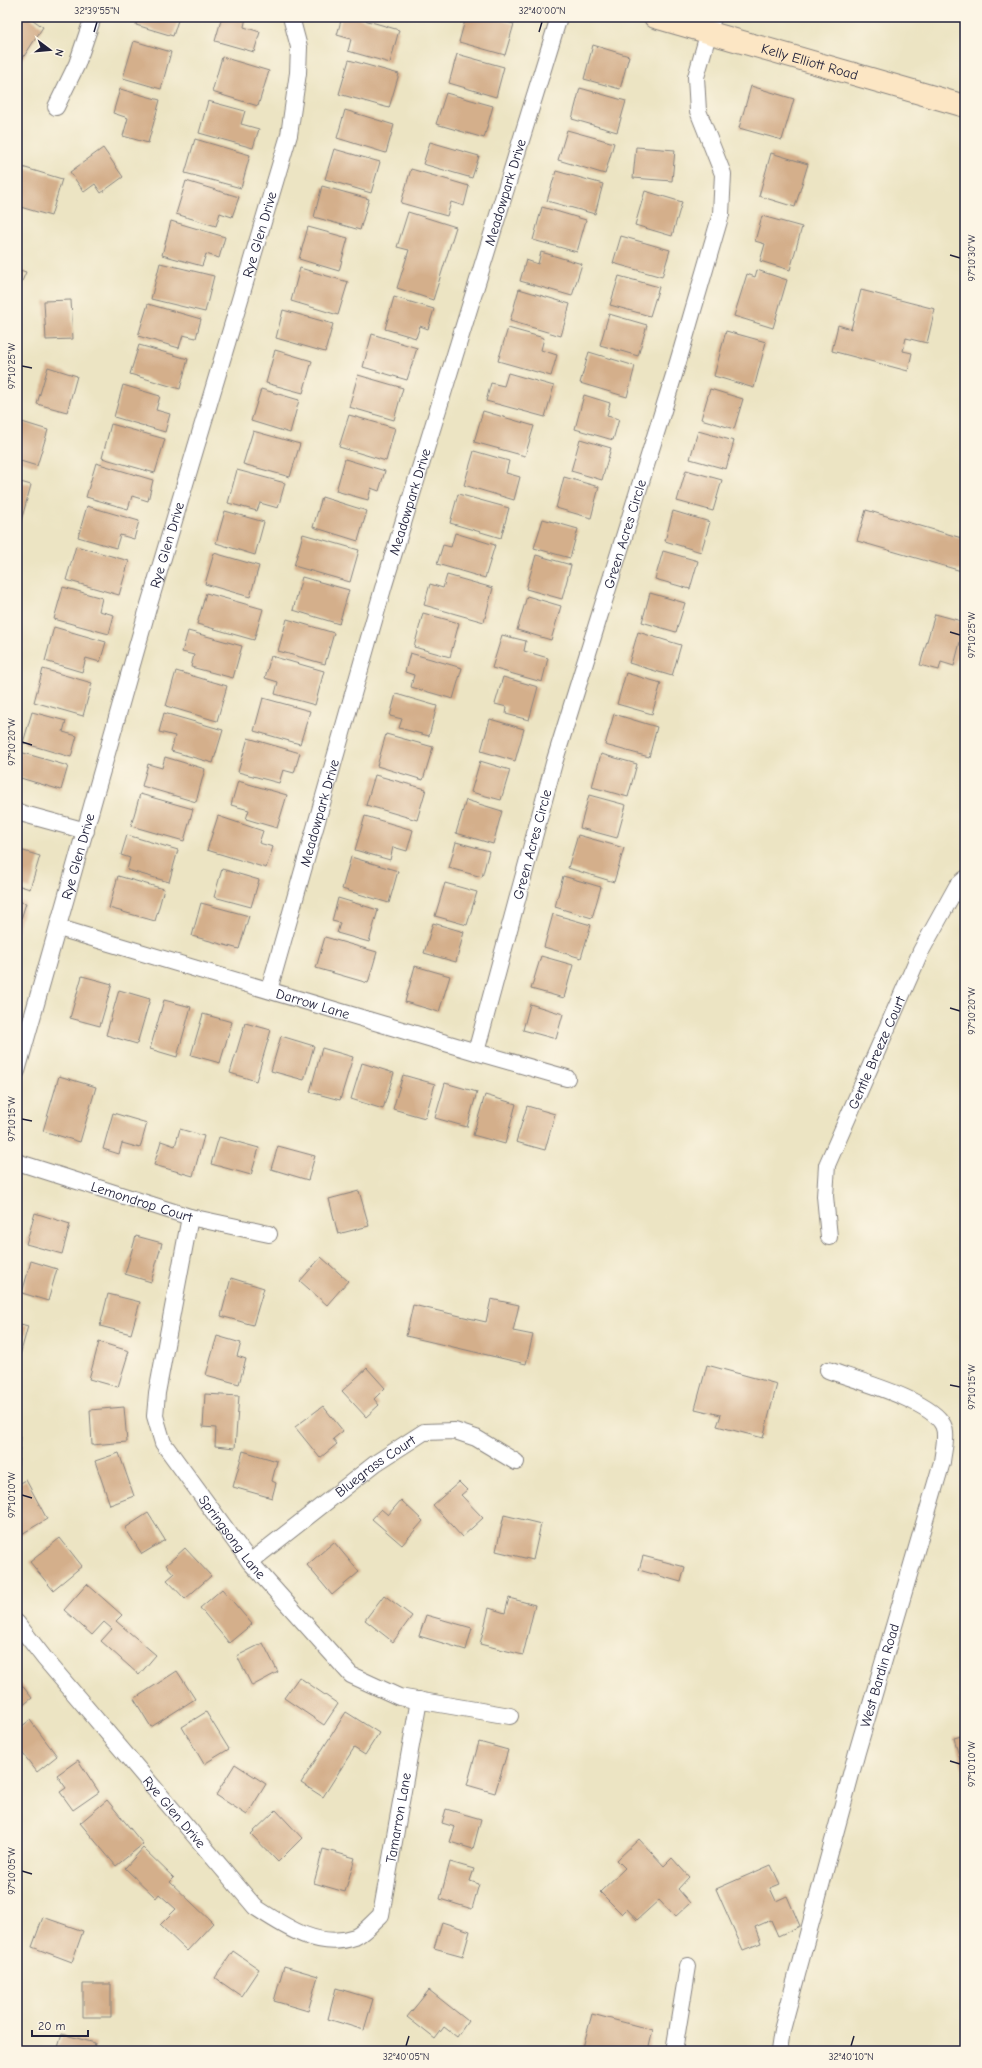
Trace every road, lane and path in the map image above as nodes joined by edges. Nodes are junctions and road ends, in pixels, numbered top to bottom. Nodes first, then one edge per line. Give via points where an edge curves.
1 (93, 17) edge
2 (291, 17) edge
3 (559, 17) edge
4 (655, 17) edge
5 (710, 24) edge
6 (965, 106) edge
7 (56, 107) dead end
8 (17, 812) edge
9 (86, 831) junction
10 (965, 879) edge
11 (59, 928) junction
12 (269, 990) junction
13 (476, 1052) junction
14 (17, 1071) edge
15 (568, 1078) dead end
16 (17, 1162) edge
17 (190, 1217) junction
18 (269, 1234) dead end
19 (829, 1237) dead end
20 (828, 1370) dead end
21 (516, 1462) dead end
22 (250, 1562) junction
23 (17, 1623) edge
24 (419, 1700) junction
25 (510, 1716) dead end
26 (366, 1929) joint
27 (688, 1966) dead end
28 (674, 2051) edge
29 (779, 2051) edge

1 - 7 street via 77,64
2 - 9 street, Rye Glen Drive via 298,46 298,73 289,135 148,608
3 - 12 street, Meadowpark Drive via 384,585
4 - 5 street, Kelly Elliott Road
5 - 6 street, Kelly Elliott Road via 878,83
5 - 13 street, Green Acres Circle via 696,77 698,111 723,174 721,214 554,763
8 - 9 street
9 - 11 street, Rye Glen Drive
10 - 19 street, Gentle Breeze Court via 957,886 921,951 827,1166 825,1196
11 - 12 street, Darrow Lane
11 - 14 street, Rye Glen Drive
12 - 13 street, Darrow Lane
13 - 15 street, Darrow Lane
16 - 17 street, Lemondrop Court
17 - 18 street, Lemondrop Court
17 - 22 street, Springsong Lane via 157,1393 155,1416 163,1443
20 - 29 street, West Bardin Road via 912,1400 934,1414 943,1425 945,1435 942,1462 857,1752 782,2030
21 - 22 street, Bluegrass Court via 476,1438 455,1431 424,1432 376,1463
22 - 24 street, Springsong Lane via 351,1675 399,1697
23 - 26 street, Rye Glen Drive via 255,1907 293,1932 320,1939 356,1937
24 - 25 street, Springsong Lane
24 - 26 street, Tamarron Lane via 381,1915
27 - 28 street

